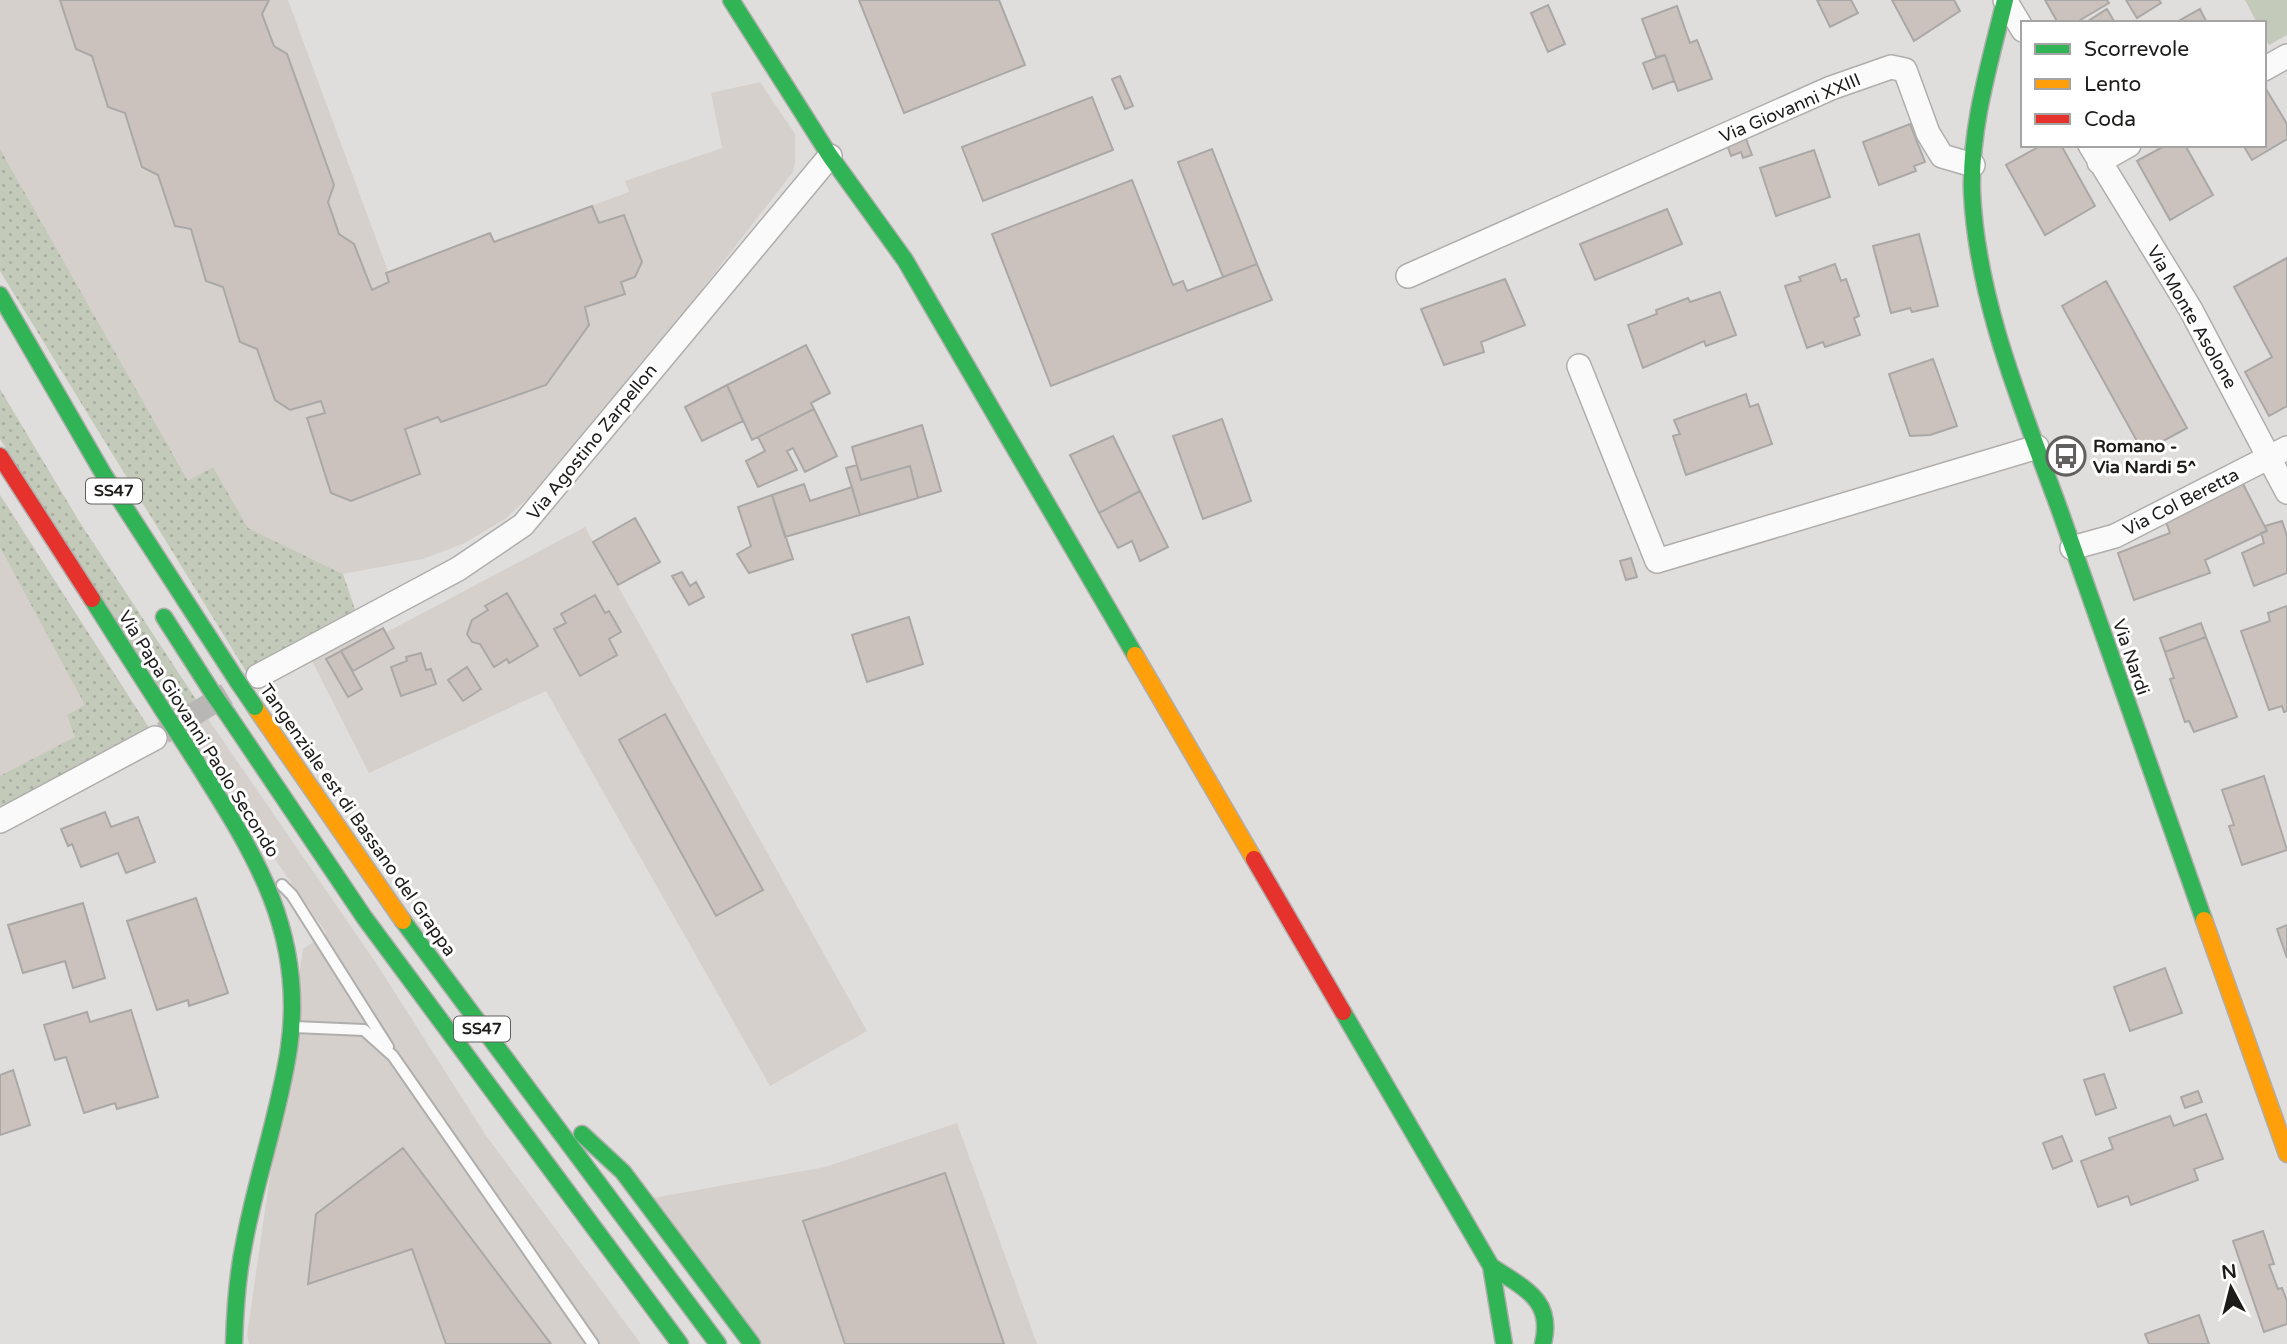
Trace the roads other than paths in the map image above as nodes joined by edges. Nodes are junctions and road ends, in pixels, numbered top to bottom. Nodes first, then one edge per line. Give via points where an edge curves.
1 (731, 0) edge
2 (2005, 0) edge
3 (2021, 27) edge
4 (2287, 56) edge
5 (2266, 68) edge
6 (2121, 147) edge
7 (2095, 154) edge
8 (830, 156) junction
9 (1973, 165) junction
10 (1408, 276) dead end
11 (0, 295) edge
12 (1579, 366) dead end
13 (2037, 447) junction
14 (2279, 453) edge
15 (0, 456) edge
16 (2287, 492) edge
17 (2072, 548) junction
18 (157, 605) dead end
19 (248, 679) junction
20 (155, 738) tunnel mouth
21 (0, 821) edge
22 (256, 860) junction
23 (433, 1015) junction
24 (292, 1027) junction
25 (393, 1056) junction
26 (536, 1102) junction
27 (2287, 1154) edge
28 (522, 1158) dead end
29 (583, 1241) dead end
30 (1491, 1266) junction
31 (234, 1344) edge
32 (593, 1344) edge
33 (664, 1344) edge
34 (680, 1344) edge
35 (719, 1344) edge
36 (752, 1344) edge
37 (1504, 1344) edge
38 (1543, 1344) edge

1 - 8 main road
2 - 3 street
2 - 9 main road via 1976,127
4 - 5 street
6 - 7 street
7 - 14 street, Via Monte Asolone
8 - 19 street, Via Agostino Zarpellon via 523,525 458,569
8 - 30 main road via 905,260
9 - 10 street, Via Giovanni XXIII via 1942,156 1928,133 1905,70 1891,67 1831,88
9 - 13 main road, Via Nardi via 1976,226 1988,295
11 - 19 main road, Tangenziale est di Bassano del Grappa / SS47 via 104,475
12 - 13 street via 1657,561
13 - 17 main road, Via Nardi
14 - 16 street, Via Monte Asolone
14 - 17 street, Via Col Beretta via 2115,536
15 - 22 main road, Via Papa Giovanni Paolo Secondo
17 - 27 main road, Via Nardi
18 - 23 main road, SS47, bridge
19 - 26 main road, Tangenziale est di Bassano del Grappa / SS47, bridge via 255,707 386,898
20 - 21 street
22 - 24 main road, Via Papa Giovanni Paolo Secondo via 288,946
22 - 25 lane via 292,895
23 - 28 main road via 450,1053
23 - 34 main road, SS47
24 - 25 lane via 363,1030
24 - 31 main road, Via Papa Giovanni Paolo Secondo via 239,1261
25 - 32 lane
26 - 35 main road, Tangenziale est di Bassano del Grappa / SS47
26 - 36 main road via 575,1128 623,1172
29 - 33 main road
30 - 37 main road
30 - 38 main road via 1542,1304 1549,1328

